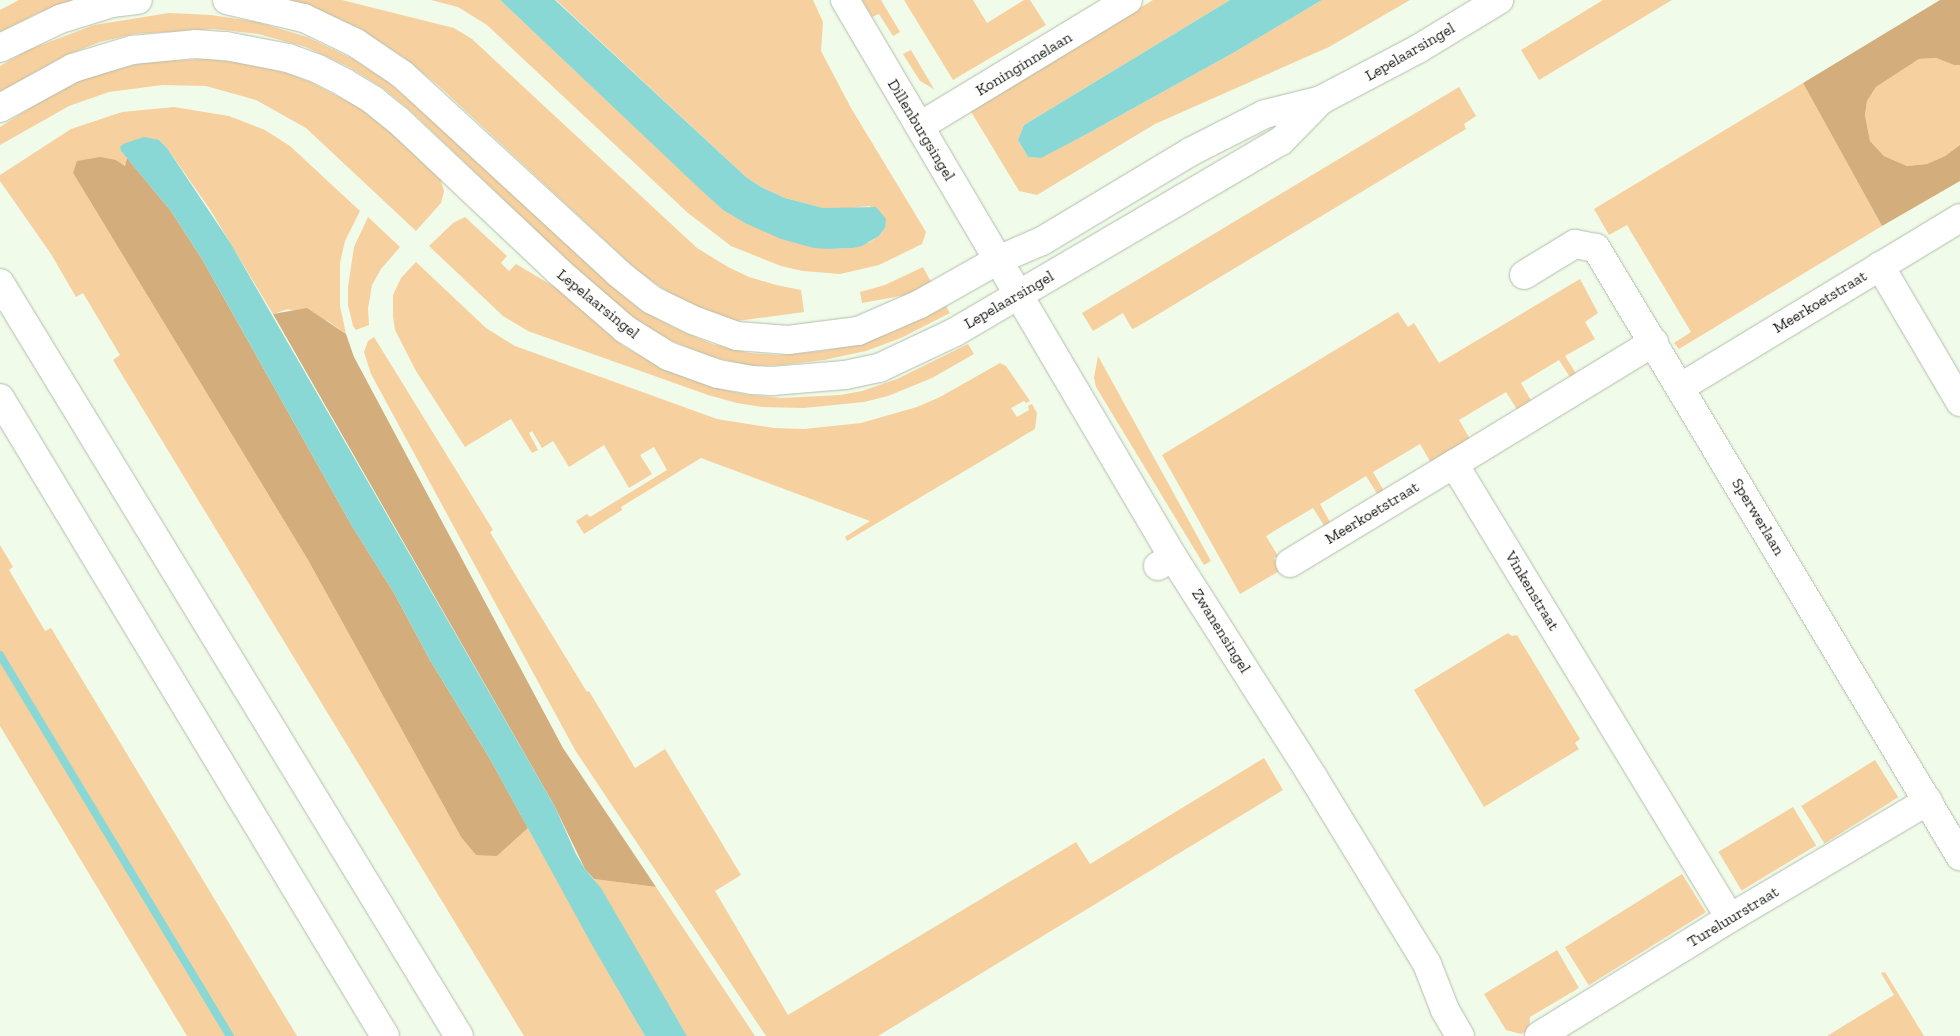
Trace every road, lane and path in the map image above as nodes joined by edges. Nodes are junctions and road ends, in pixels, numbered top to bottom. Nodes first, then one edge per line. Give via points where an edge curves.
1 (138, 0) edge
2 (227, 0) edge
3 (845, 0) edge
4 (1128, 0) edge
5 (1499, 0) edge
6 (0, 48) edge
7 (1320, 100) junction
8 (0, 108) edge
9 (920, 126) junction
10 (1960, 218) edge
11 (998, 260) junction
12 (1880, 266) junction
13 (1524, 275) dead end
14 (0, 283) edge
15 (1019, 296) junction
16 (1654, 342) junction
17 (1681, 387) junction
18 (0, 398) edge
19 (1960, 402) edge
20 (1454, 464) junction
21 (1290, 563) dead end
22 (1928, 801) junction
23 (1960, 856) edge
24 (1730, 918) junction
25 (1426, 964) junction
26 (385, 1036) edge
27 (459, 1036) edge
28 (1460, 1036) edge
29 (1481, 1036) edge
30 (1538, 1036) edge

1 - 6 main road via 112,3 60,19
2 - 11 main road, Lepelaarsingel via 304,18 356,43 403,75 618,273 652,300 737,336 788,340 858,331 920,304
3 - 9 main road, Dillenburgsingel
4 - 9 main road, Koninginnelaan
5 - 7 main road, Lepelaarsingel via 1418,49
7 - 11 main road, Lepelaarsingel via 1265,114 1190,152 1042,241
7 - 15 main road, Lepelaarsingel via 1281,141
8 - 15 main road, Lepelaarsingel via 73,68 132,50 195,44 226,46 257,50 303,64 345,83 398,120 558,271 625,329 668,356 718,374 744,379 815,378 879,368 955,332
9 - 11 main road, Dillenburgsingel
10 - 12 main road, Meerkoetstraat
11 - 15 main road, Dillenburgsingel
12 - 17 main road, Meerkoetstraat
12 - 19 main road
13 - 16 main road, Sperwerlaan via 1576,244 1596,248
14 - 27 main road
15 - 25 main road, Zwanensingel via 1166,561 1313,777
16 - 17 main road, Sperwerlaan
16 - 20 main road
17 - 22 main road, Sperwerlaan
18 - 26 main road
20 - 21 main road, Meerkoetstraat
20 - 24 main road, Vinkenstraat
22 - 23 main road, Sperwerlaan
22 - 24 main road, Tureluurstraat
24 - 30 main road, Tureluurstraat
25 - 28 main road, Zwanensingel via 1444,1010
25 - 29 main road, Zwanensingel via 1458,1000

